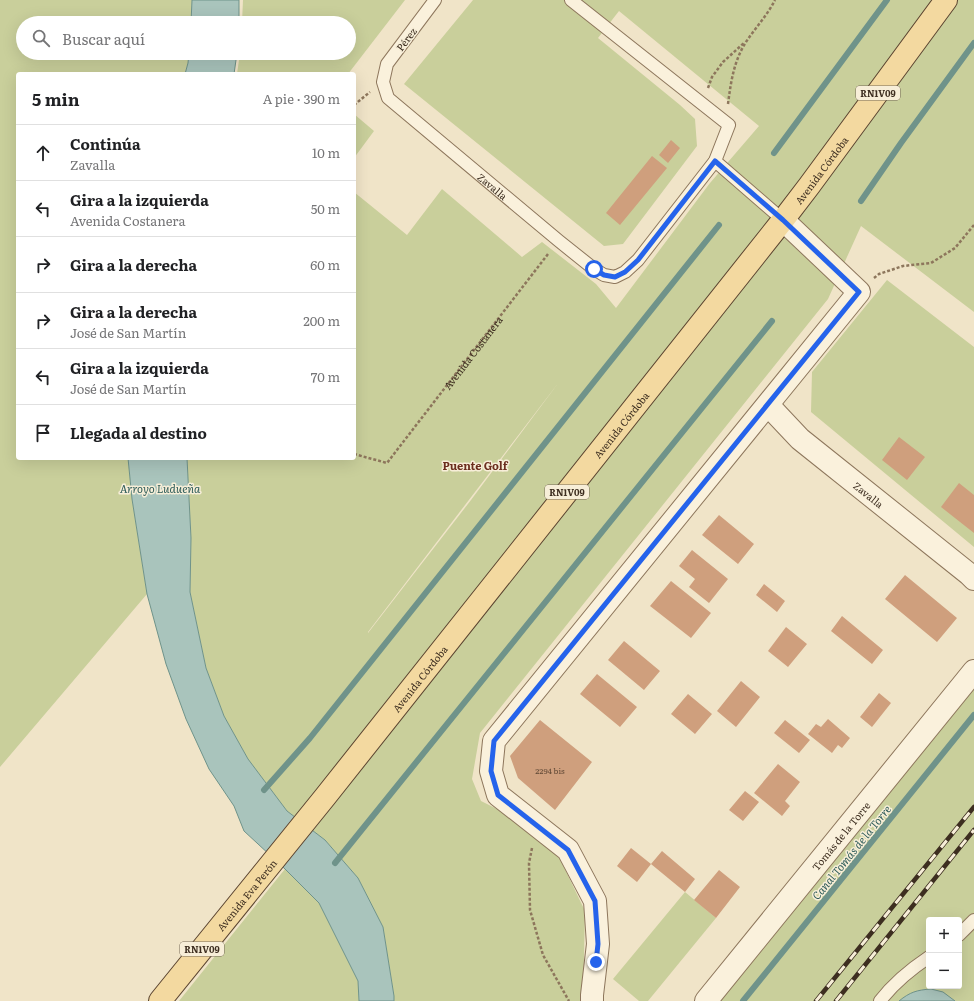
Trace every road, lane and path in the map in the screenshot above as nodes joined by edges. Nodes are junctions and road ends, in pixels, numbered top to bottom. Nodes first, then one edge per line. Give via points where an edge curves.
1 (435, 0) edge
2 (571, 0) edge
3 (775, 0) edge
4 (946, 0) edge
5 (747, 40) junction
6 (383, 82) joint
7 (710, 110) junction
8 (729, 125) junction
9 (715, 161) junction
10 (783, 220) junction
11 (974, 225) edge
12 (558, 241) junction
13 (859, 292) junction
14 (768, 405) junction
15 (356, 455) edge
16 (974, 579) edge
17 (974, 671) edge
18 (536, 824) junction
19 (287, 844) joint
20 (974, 920) edge
21 (962, 932) edge
22 (926, 959) edge
23 (160, 1001) edge
24 (569, 1001) edge
25 (592, 1001) edge
26 (706, 1001) edge
27 (880, 1001) edge

1 - 6 lane, Pérez via 387,64
2 - 7 lane
3 - 5 path
4 - 10 main road, Avenida Córdoba / RN1V09
5 - 7 path via 723,62 712,77 707,92
5 - 8 path via 730,83
6 - 12 lane, Zavalla via 388,98
7 - 8 lane
8 - 9 lane
9 - 10 lane
9 - 12 lane, Zavalla via 638,260 625,272 615,277 604,275
10 - 13 street
10 - 19 main road, Avenida Córdoba / RN1V09
11 - 13 path via 954,248 931,263 903,266 879,274
12 - 15 path, Avenida Costanera via 386,463
13 - 14 street
14 - 16 street, Zavalla via 800,439
14 - 18 street via 494,741 491,771 498,795
17 - 26 street, Tomás de la Torre
18 - 24 path via 529,863 530,910 543,955
18 - 25 street via 568,850 595,901 598,944
19 - 23 main road, Avenida Eva Perón / RN1V09
20 - 21 lane
22 - 27 lane via 913,968

